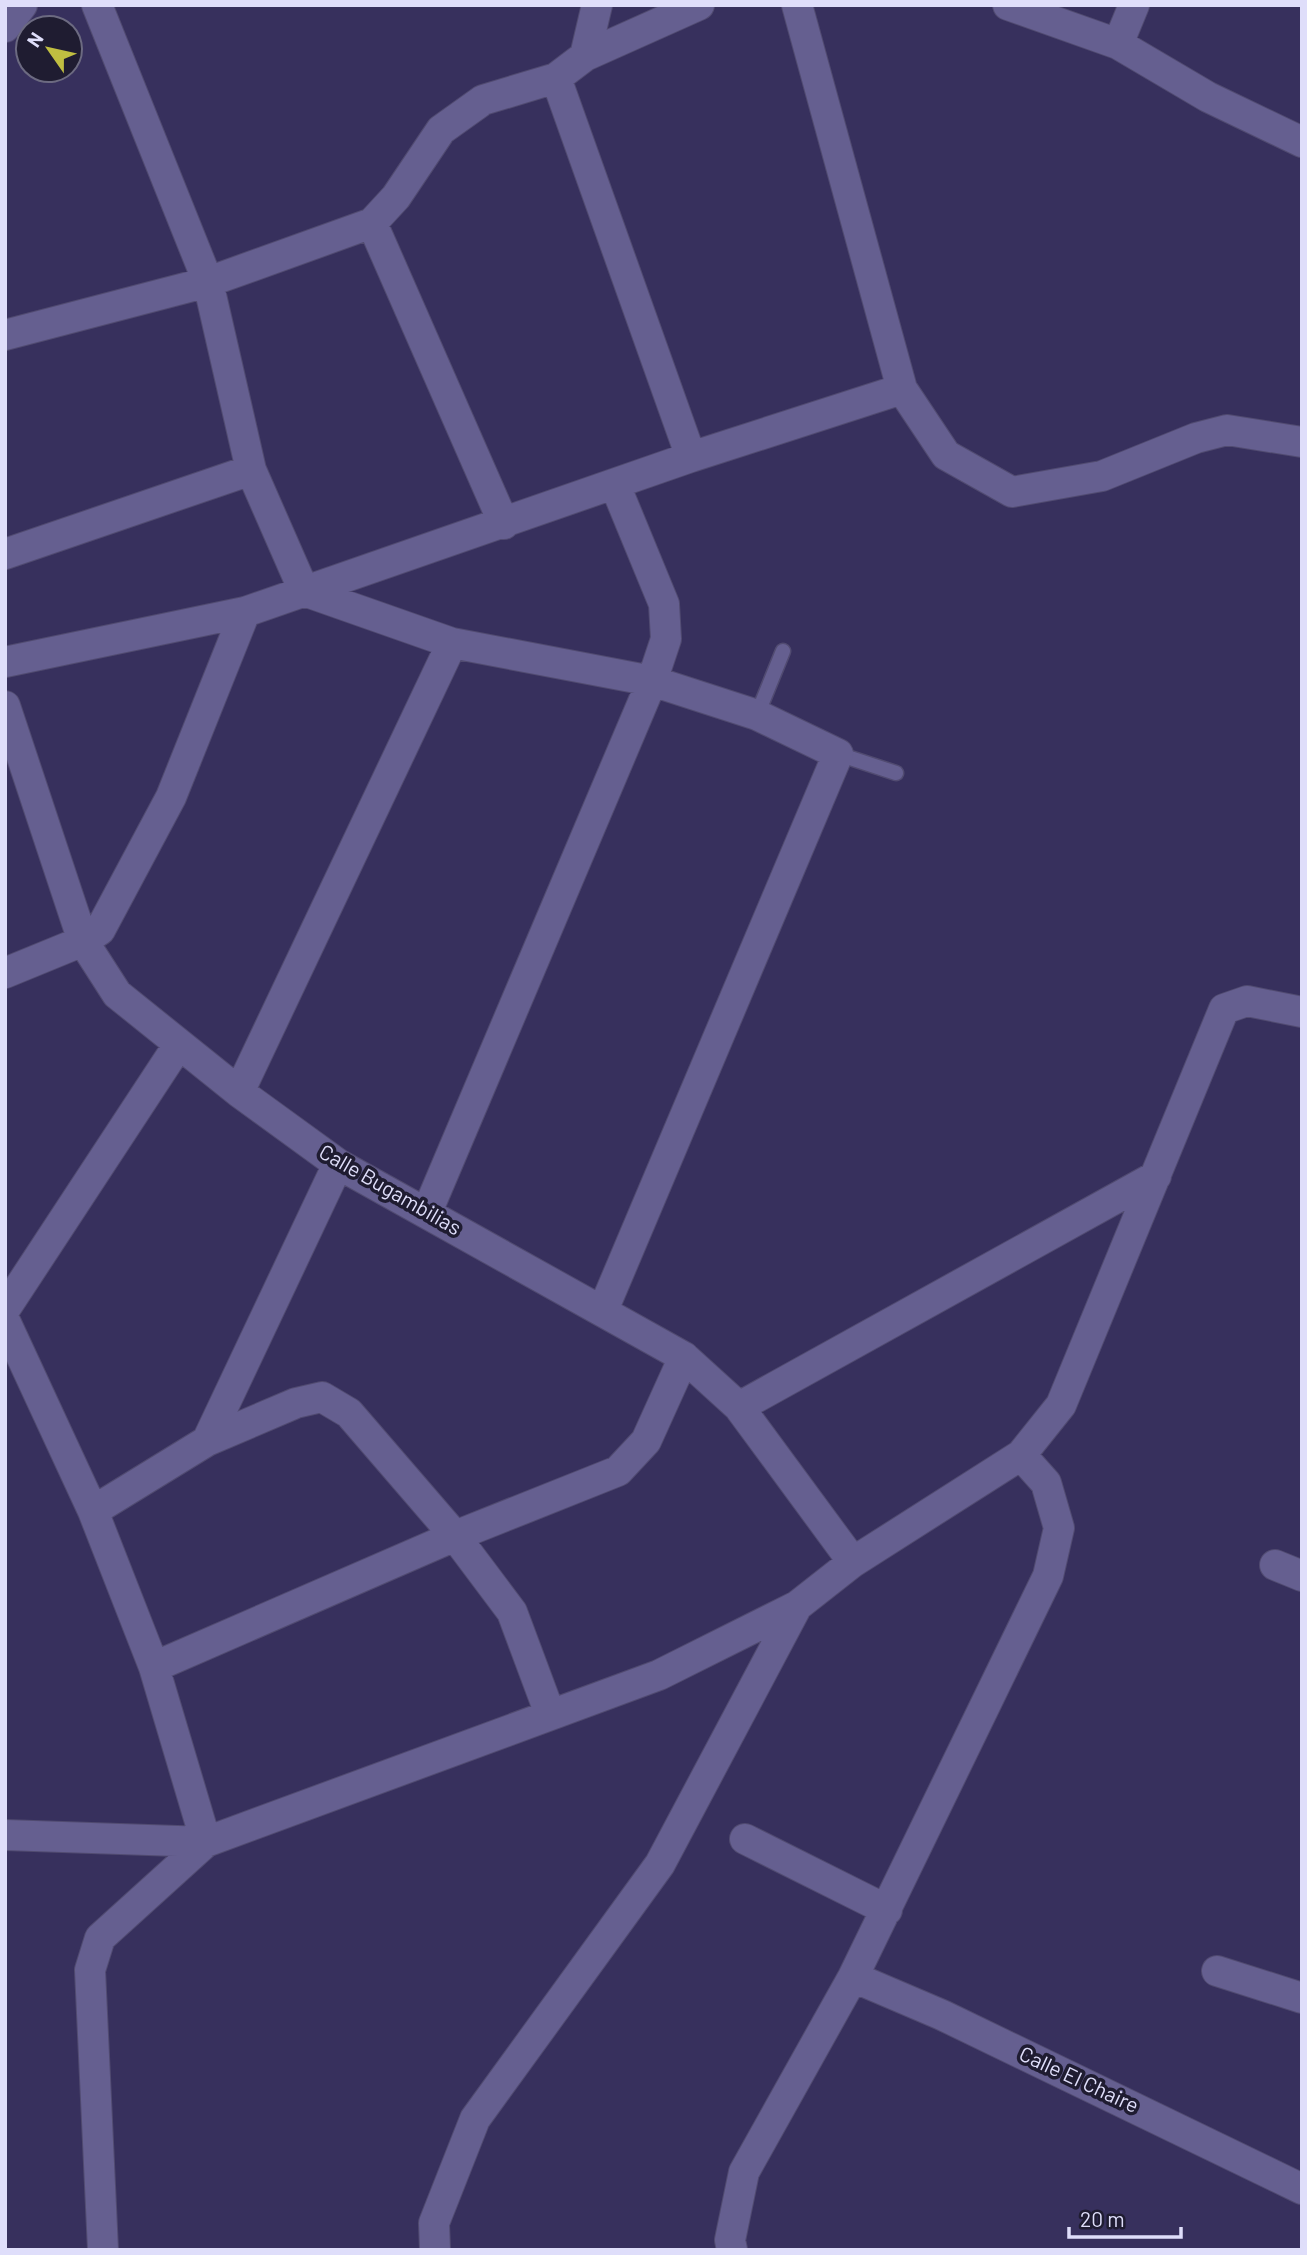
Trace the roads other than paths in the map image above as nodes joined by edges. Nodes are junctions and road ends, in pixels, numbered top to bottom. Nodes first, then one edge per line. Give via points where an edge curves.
1 (22, 5) edge
2 (97, 5) edge
3 (597, 5) edge
4 (699, 5) edge
5 (797, 5) edge
6 (1008, 5) edge
7 (1134, 5) edge
8 (5, 27) edge
9 (1118, 44) junction
10 (585, 56) junction
11 (556, 78) junction
12 (1302, 142) edge
13 (372, 223) junction
14 (208, 282) junction
15 (5, 335) edge
16 (902, 389) junction
17 (1302, 442) edge
18 (691, 457) junction
19 (251, 470) junction
20 (615, 485) junction
21 (504, 524) junction
22 (5, 554) edge
23 (304, 591) junction
24 (245, 612) junction
25 (452, 643) junction
26 (783, 651) dead end
27 (5, 662) edge
28 (652, 681) junction
29 (757, 715) junction
30 (7, 720) edge
31 (838, 754) junction
32 (897, 773) dead end
33 (83, 941) junction
34 (5, 973) edge
35 (1302, 1012) edge
36 (179, 1044) junction
37 (239, 1092) junction
38 (338, 1164) junction
39 (1156, 1177) junction
40 (427, 1212) junction
41 (5, 1309) edge
42 (603, 1310) junction
43 (5, 1321) edge
44 (684, 1357) junction
45 (739, 1407) junction
46 (207, 1441) junction
47 (1021, 1455) junction
48 (93, 1511) junction
49 (455, 1536) junction
50 (853, 1562) junction
51 (797, 1606) junction
52 (154, 1667) junction
53 (550, 1714) junction
54 (5, 1835) edge
55 (745, 1839) dead end
56 (206, 1842) junction
57 (887, 1910) junction
58 (1217, 1971) dead end
59 (853, 1977) junction
60 (1302, 1998) edge
61 (1302, 2189) edge
62 (103, 2250) edge
63 (435, 2250) edge
64 (732, 2250) edge

1 - 8 street
2 - 14 street
3 - 10 street
4 - 10 street
5 - 16 street
6 - 9 street
7 - 9 street
9 - 12 street via 1208,97
10 - 11 street
11 - 13 street via 483,100 441,130 396,197
11 - 18 street
13 - 14 street
13 - 21 street
14 - 15 street
14 - 19 street
16 - 17 street via 946,455 1012,492 1102,476 1227,430
16 - 18 street
18 - 20 street
19 - 22 street
19 - 23 street
20 - 21 street
20 - 28 street via 664,604 666,639
21 - 23 street
23 - 24 street
23 - 25 street
24 - 27 street
24 - 33 street via 171,797 100,930
25 - 28 street
25 - 37 street
26 - 29 lane
28 - 29 street
28 - 40 street
29 - 31 street
30 - 33 street, Calle Bugambilias
31 - 32 lane
31 - 42 street
33 - 34 street
33 - 36 street, Calle Bugambilias via 117,994
35 - 39 street via 1247,1001 1224,1009
36 - 37 street, Calle Bugambilias
36 - 41 street
37 - 38 street, Calle Bugambilias
38 - 40 street, Calle Bugambilias
38 - 46 street
39 - 45 street
39 - 47 street via 1061,1405
40 - 42 street, Calle Bugambilias
42 - 44 street, Calle Bugambilias
43 - 48 street
44 - 45 street, Calle Bugambilias
44 - 49 street via 646,1441 618,1471
45 - 50 street, Calle Bugambilias
46 - 48 street
46 - 49 street via 296,1403 322,1397 349,1413
47 - 50 street
47 - 57 street via 1046,1483 1059,1528 1048,1576
48 - 52 street
49 - 52 street
49 - 53 street via 512,1612
50 - 51 street
51 - 53 street via 659,1675
51 - 63 street via 660,1864 475,2119 434,2223
52 - 56 street
53 - 56 street
54 - 56 street
55 - 57 street
56 - 62 street via 100,1938 90,1969
57 - 59 street
58 - 60 street
59 - 61 street, Calle El Chaire via 967,2026
59 - 64 street via 744,2172

